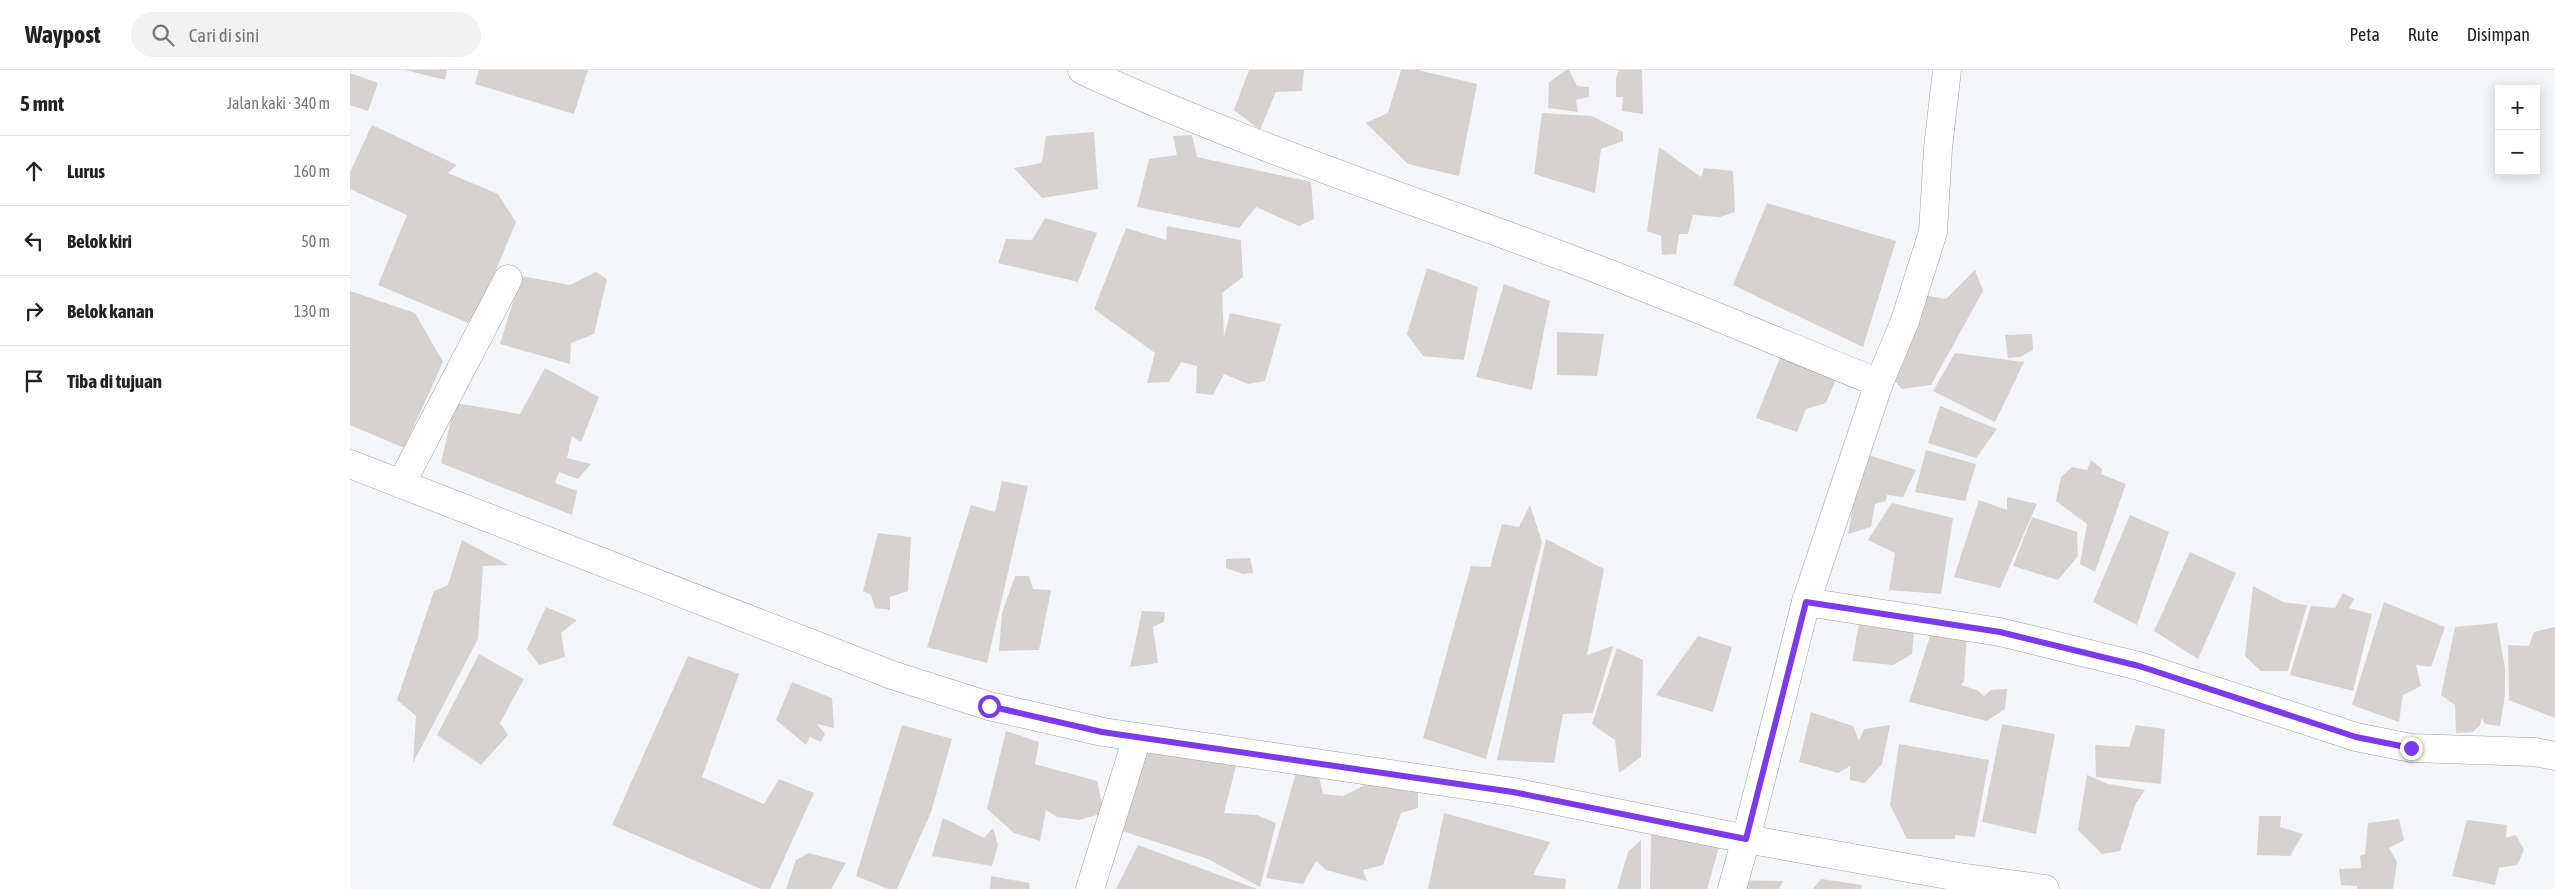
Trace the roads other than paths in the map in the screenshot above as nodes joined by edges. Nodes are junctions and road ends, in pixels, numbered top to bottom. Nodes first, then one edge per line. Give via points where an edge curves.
1 (1082, 70) edge
2 (1947, 70) edge
3 (508, 279) dead end
4 (1879, 383) junction
5 (350, 464) edge
6 (401, 484) junction
7 (1806, 602) junction
8 (1138, 738) junction
9 (2555, 756) edge
10 (1746, 839) junction
11 (1090, 889) edge
12 (1732, 889) edge
13 (2045, 889) edge

1 - 4 street via 1177,113 1569,258
2 - 4 street via 1932,232 1905,321
3 - 6 street
4 - 7 street
5 - 6 street
6 - 8 street via 892,675 989,706
7 - 9 street via 2000,632 2139,666 2356,737 2411,748 2535,752
7 - 10 street
8 - 10 street via 1513,792
8 - 11 street
10 - 12 street
10 - 13 street via 1959,878

